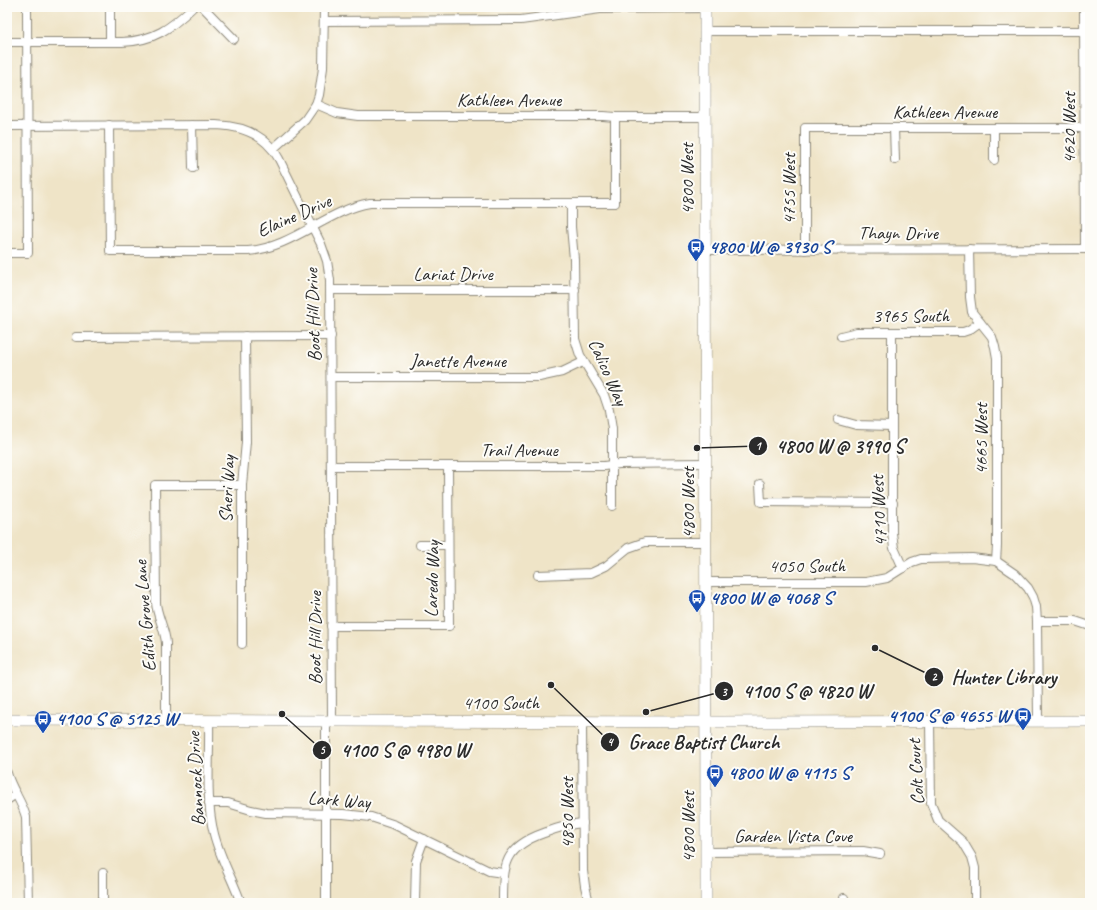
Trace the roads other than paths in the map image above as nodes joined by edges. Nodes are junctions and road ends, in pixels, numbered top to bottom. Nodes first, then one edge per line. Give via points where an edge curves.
1 (27, 7) edge
2 (110, 7) edge
3 (193, 7) edge
4 (203, 7) edge
5 (324, 7) edge
6 (1084, 7) edge
7 (705, 8) edge
8 (324, 21) junction
9 (1087, 30) edge
10 (705, 31) junction
11 (234, 39) dead end
12 (7, 42) edge
13 (27, 42) junction
14 (110, 42) junction
15 (316, 104) junction
16 (615, 117) junction
17 (705, 117) junction
18 (109, 125) junction
19 (192, 125) junction
20 (7, 126) edge
21 (27, 126) junction
22 (805, 128) joint
23 (894, 128) junction
24 (994, 128) junction
25 (1085, 128) junction
26 (273, 149) junction
27 (895, 160) dead end
28 (994, 160) dead end
29 (192, 168) dead end
30 (571, 202) junction
31 (313, 227) junction
32 (969, 249) junction
33 (1088, 249) edge
34 (705, 250) junction
35 (805, 250) junction
36 (7, 253) edge
37 (331, 290) junction
38 (575, 290) junction
39 (980, 322) junction
40 (892, 332) junction
41 (246, 336) junction
42 (331, 336) junction
43 (841, 336) dead end
44 (76, 337) dead end
45 (583, 362) junction
46 (331, 377) junction
47 (838, 420) dead end
48 (892, 426) junction
49 (706, 463) junction
50 (612, 465) junction
51 (331, 466) junction
52 (448, 466) junction
53 (760, 484) dead end
54 (242, 485) junction
55 (892, 503) junction
56 (612, 506) dead end
57 (706, 542) junction
58 (420, 545) dead end
59 (448, 545) junction
60 (996, 561) junction
61 (903, 568) junction
62 (538, 574) dead end
63 (706, 582) junction
64 (1037, 621) junction
65 (331, 626) junction
66 (1090, 626) edge
67 (242, 644) dead end
68 (7, 720) edge
69 (166, 720) junction
70 (209, 720) junction
71 (329, 721) junction
72 (582, 721) junction
73 (930, 721) junction
74 (1038, 721) junction
75 (1090, 721) edge
76 (706, 722) junction
77 (7, 773) edge
78 (16, 794) junction
79 (7, 800) edge
80 (209, 803) junction
81 (326, 813) junction
82 (583, 823) junction
83 (424, 840) junction
84 (706, 852) junction
85 (880, 854) dead end
86 (104, 873) dead end
87 (503, 873) junction
88 (28, 903) edge
89 (104, 903) edge
90 (241, 903) edge
91 (326, 903) edge
92 (415, 903) edge
93 (503, 903) edge
94 (589, 903) edge
95 (706, 903) edge
96 (975, 903) edge

1 - 13 street
2 - 14 street
3 - 14 street via 172,26 158,34 136,41
4 - 11 street
5 - 8 street
6 - 9 street, 4620 West
7 - 8 street via 594,9 521,20
7 - 10 main road, 4800 West
8 - 15 street via 322,79
9 - 10 street
9 - 25 street, 4620 West
10 - 17 main road, 4800 West
12 - 13 street
13 - 14 street
13 - 21 street
15 - 16 street, Kathleen Avenue via 330,111 351,116
15 - 26 street via 301,124
16 - 17 street, Kathleen Avenue
16 - 30 street, Elaine Drive via 615,202
17 - 34 main road, 4800 West
18 - 19 street, Boot Hill Drive
18 - 21 street, Boot Hill Drive
18 - 31 street, Elaine Drive via 110,251 254,251 276,245
19 - 26 street, Boot Hill Drive via 225,125 241,128 254,134
19 - 29 street
20 - 21 street, Boot Hill Drive
21 - 36 street via 28,253
22 - 23 street, Kathleen Avenue
22 - 35 street, 4755 West
23 - 24 street, Kathleen Avenue
23 - 27 street
24 - 25 street, Kathleen Avenue
24 - 28 street
25 - 33 street, 4620 West
26 - 31 street, Boot Hill Drive
30 - 31 street, Elaine Drive via 370,203 354,207
30 - 38 street, Calico Way
31 - 37 street, Boot Hill Drive via 327,261
32 - 33 street, Thayn Drive
32 - 35 street, Thayn Drive
32 - 39 street, 4665 West via 970,305 974,316
34 - 35 street, Thayn Drive
34 - 49 main road, 4800 West
37 - 38 street, Lariat Drive
37 - 42 street, Boot Hill Drive
38 - 45 street, Calico Way via 575,339
39 - 40 street, 3965 South via 963,332
39 - 60 street, 4665 West via 992,338 996,358
40 - 43 street, 3965 South via 857,332
40 - 48 street, 4710 West
41 - 42 street
41 - 44 street
41 - 54 street, Sheri Way via 246,442
42 - 46 street, Boot Hill Drive
45 - 46 street, Janette Avenue via 556,374 539,376
45 - 50 street, Calico Way via 601,391 609,410
46 - 51 street, Boot Hill Drive
47 - 48 street via 856,425
48 - 55 street, 4710 West
49 - 50 street, Trail Avenue
49 - 57 main road, 4800 West
50 - 52 street, Trail Avenue
50 - 56 street, Calico Way
51 - 52 street, Trail Avenue
51 - 65 street, Boot Hill Drive
52 - 59 street, Laredo Way
53 - 55 street via 761,502
54 - 67 street, Sheri Way
54 - 69 street, Edith Grove Lane via 156,485 156,603 166,643
55 - 61 street, 4710 West via 894,548
57 - 62 street via 639,544 623,551 606,566 591,573
57 - 63 main road, 4800 West
58 - 59 street
59 - 65 street, Laredo Way via 449,626
60 - 61 street, 4050 South via 929,558 912,562
60 - 64 street via 1023,582 1033,597
61 - 63 street, 4050 South via 887,578 866,582
63 - 76 main road, 4800 West
64 - 66 street via 1075,621
64 - 74 street
65 - 71 street, Boot Hill Drive
68 - 69 main road, 4100 South
69 - 70 main road, 4100 South
70 - 71 main road, 4100 South
70 - 80 street, Bannock Drive
71 - 72 main road, 4100 South
71 - 81 street, Boot Hill Drive
72 - 76 main road, 4100 South
72 - 82 street, 4850 West
73 - 74 main road, 4100 South
73 - 76 main road, 4100 South
73 - 96 street, Colt Court via 931,802 938,820 962,842 972,857
74 - 75 main road, 4100 South
76 - 84 main road, 4800 West
77 - 78 street
78 - 79 street
78 - 88 street via 27,822
80 - 81 street, Lark Way via 228,803 266,813
80 - 90 street, Bannock Drive via 214,835
81 - 83 street, Lark Way via 379,819
81 - 91 street, Boot Hill Drive
82 - 87 street via 562,826 523,842 510,855
82 - 94 street, 4850 West via 584,879
83 - 87 street, Lark Way via 489,871
83 - 92 street via 416,861
84 - 85 street, Garden Vista Cove via 863,851
84 - 95 main road, 4800 West
86 - 89 street
87 - 93 street

